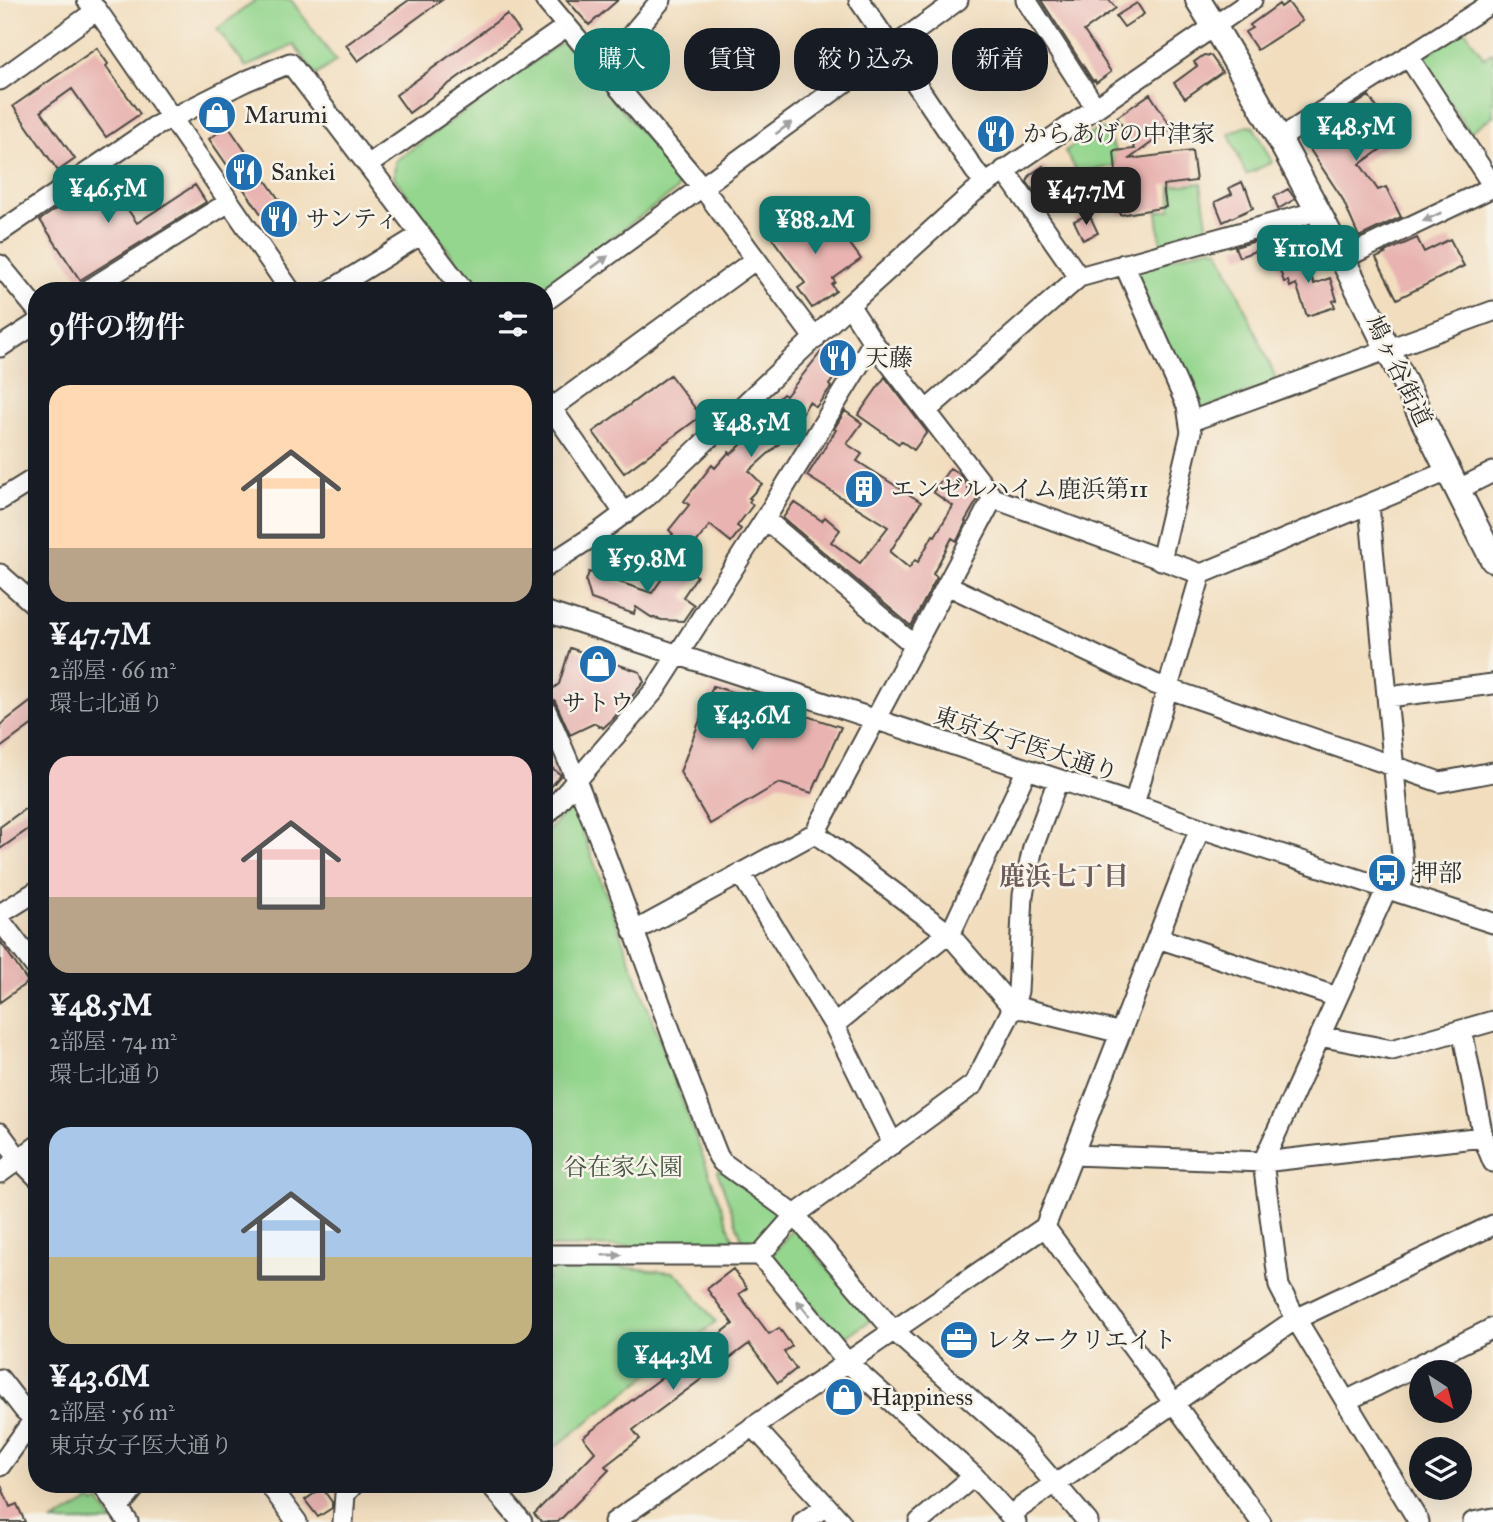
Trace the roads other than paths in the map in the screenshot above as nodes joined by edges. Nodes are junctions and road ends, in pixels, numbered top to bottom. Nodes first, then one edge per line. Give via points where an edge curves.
1 (545, 0) edge
2 (661, 0) edge
3 (859, 0) edge
4 (958, 0) edge
5 (1026, 0) edge
6 (1198, 0) edge
7 (1252, 0) edge
8 (1493, 2) edge
9 (92, 4) edge
10 (1215, 25) junction
11 (567, 26) junction
12 (637, 28) edge
13 (877, 28) edge
14 (920, 28) edge
15 (574, 34) edge
16 (1408, 56) junction
17 (0, 80) edge
18 (622, 91) edge
19 (835, 91) edge
20 (919, 91) edge
21 (1095, 107) junction
22 (171, 117) junction
23 (1279, 139) junction
24 (368, 165) junction
25 (1004, 170) junction
26 (986, 183) junction
27 (1493, 186) edge
28 (703, 188) junction
29 (229, 202) junction
30 (1319, 209) junction
31 (0, 232) edge
32 (420, 235) junction
33 (1344, 258) junction
34 (756, 259) junction
35 (1124, 264) junction
36 (0, 265) edge
37 (1079, 277) junction
38 (101, 282) edge
39 (284, 282) edge
40 (344, 282) edge
41 (457, 282) edge
42 (553, 296) edge
43 (28, 299) edge
44 (849, 305) junction
45 (1493, 311) edge
46 (28, 329) edge
47 (815, 339) junction
48 (873, 342) junction
49 (0, 347) edge
50 (1389, 350) junction
51 (553, 400) edge
52 (553, 410) edge
53 (926, 411) junction
54 (1191, 421) junction
55 (1493, 472) edge
56 (1452, 481) junction
57 (28, 483) edge
58 (993, 498) junction
59 (0, 500) edge
60 (1370, 505) junction
61 (625, 514) junction
62 (765, 519) junction
63 (1161, 560) junction
64 (1493, 560) edge
65 (553, 562) edge
66 (0, 574) edge
67 (1201, 574) junction
68 (947, 585) junction
69 (28, 599) edge
70 (553, 614) edge
71 (914, 645) junction
72 (677, 656) junction
73 (1493, 684) edge
74 (1168, 688) junction
75 (1388, 696) junction
76 (874, 720) junction
77 (553, 725) edge
78 (1395, 766) junction
79 (1027, 769) junction
80 (1493, 772) edge
81 (578, 779) junction
82 (1058, 780) junction
83 (1135, 804) junction
84 (553, 808) edge
85 (1200, 828) junction
86 (815, 833) junction
87 (741, 874) junction
88 (1393, 890) junction
89 (28, 897) edge
90 (0, 914) edge
91 (0, 919) edge
92 (1493, 923) edge
93 (633, 932) junction
94 (948, 933) junction
95 (1158, 938) junction
96 (28, 957) edge
97 (1337, 998) junction
98 (1013, 1008) junction
99 (1493, 1021) edge
100 (834, 1026) junction
101 (1462, 1030) junction
102 (1121, 1033) junction
103 (1319, 1036) junction
104 (0, 1133) edge
105 (1483, 1137) junction
106 (893, 1144) junction
107 (28, 1152) edge
108 (1073, 1155) junction
109 (19, 1159) junction
110 (1263, 1162) junction
111 (1493, 1162) edge
112 (28, 1168) edge
113 (0, 1173) edge
114 (795, 1215) junction
115 (1493, 1225) edge
116 (1045, 1227) junction
117 (553, 1255) edge
118 (760, 1255) junction
119 (1296, 1319) junction
120 (1493, 1329) edge
121 (893, 1330) junction
122 (846, 1361) junction
123 (0, 1378) edge
124 (1346, 1401) junction
125 (1173, 1403) junction
126 (28, 1409) edge
127 (753, 1426) junction
128 (28, 1429) edge
129 (0, 1466) edge
130 (974, 1476) junction
131 (1055, 1484) junction
132 (108, 1493) edge
133 (134, 1493) edge
134 (276, 1493) edge
135 (346, 1493) edge
136 (498, 1493) edge
137 (826, 1506) junction
138 (123, 1515) edge
139 (1013, 1518) edge
140 (1493, 1518) edge
141 (297, 1522) edge
142 (343, 1522) edge
143 (522, 1522) edge
144 (614, 1522) edge
145 (803, 1522) edge
146 (841, 1522) edge
147 (919, 1522) edge
148 (1088, 1522) edge
149 (1261, 1522) edge
150 (1419, 1522) edge
151 (1473, 1522) edge

1 - 11 street
2 - 12 street
3 - 13 street
4 - 14 street
5 - 21 street
6 - 10 main road, 鳩ヶ谷街道
7 - 10 street
8 - 16 street
9 - 17 street
9 - 22 street
10 - 21 street
10 - 23 main road, 鳩ヶ谷街道
11 - 15 street
11 - 24 street
16 - 23 street
16 - 27 street
18 - 28 street
28 -> 19 street
20 - 26 street
21 - 25 street
22 - 24 street via 290,63
22 - 29 street
22 - 31 street
23 - 30 main road, 鳩ヶ谷街道
24 - 32 street
25 - 26 street
25 - 37 street
26 - 44 street
27 -> 33 street
28 - 34 street
42 -> 28 street
29 - 38 street
29 - 39 street
30 - 33 main road, 鳩ヶ谷街道
30 - 35 street
32 - 40 street
32 - 41 street
33 - 50 main road, 鳩ヶ谷街道
34 - 47 street
34 - 51 street
35 - 37 street
35 - 54 street
36 - 43 street
37 - 53 street
44 - 47 street
44 - 48 street
45 - 50 street
46 - 49 street
47 - 61 street
48 - 53 street
48 - 62 street
50 - 54 street
50 - 56 main road, 鳩ヶ谷街道
52 - 61 street
53 - 58 street
54 - 63 street
55 - 56 street
56 - 60 street
56 - 64 main road, 鳩ヶ谷街道
57 - 59 street
58 - 63 street
58 - 68 street
60 - 67 street
60 - 75 street
61 - 65 street
62 - 71 street
62 - 72 street
63 - 67 street
66 - 69 street
67 - 74 street
68 - 71 street
68 - 74 street
70 - 72 street, 東京女子医大通り
71 - 76 street
72 - 76 street, 東京女子医大通り
72 - 81 street via 655,690
73 - 75 street
74 - 78 street
74 - 83 street
75 - 78 street
76 - 79 street, 東京女子医大通り
76 - 86 street
77 - 81 street
78 - 80 street via 1440,782
78 - 88 street via 1404,876
79 - 82 street, 東京女子医大通り
79 - 94 street
81 - 84 street
81 - 93 street
82 - 83 street, 東京女子医大通り
82 - 98 street via 1033,847 1023,895
83 - 85 street, 東京女子医大通り
85 - 88 street, 東京女子医大通り
85 - 95 street
86 - 87 street
86 - 94 street
87 - 93 street
87 - 100 street
88 - 92 street, 東京女子医大通り
88 - 97 street
89 - 90 street
91 - 96 street
93 - 114 street via 718,1156
94 - 98 street
94 - 100 street
95 - 97 street
95 - 102 street
97 - 103 street
98 - 102 street
98 - 106 street via 974,1084
99 - 101 street
100 - 106 street
101 - 103 street via 1392,1050
101 - 105 street
102 - 108 street
103 - 110 street
104 - 109 street
105 - 110 street
105 - 111 street
106 - 114 street
107 - 109 street
108 - 110 street
108 - 116 street
109 - 112 street
109 - 113 street
110 - 119 street via 1279,1286
114 - 118 street
114 - 121 street
115 - 119 street
116 - 121 street
116 - 125 street
117 -> 118 street
122 -> 118 street
119 - 124 street
119 - 125 street
120 - 124 street
121 - 122 street
121 - 131 street via 1022,1445
122 - 127 street
122 - 130 street
123 - 126 street
124 - 150 street
125 - 131 street
125 - 149 street
127 - 137 street
127 - 144 street
128 - 129 street
130 - 139 street
130 - 147 street
131 - 139 street
131 - 148 street
132 - 138 street
133 - 138 street
134 - 141 street
135 - 142 street
136 - 143 street
137 - 145 street
137 - 146 street
140 - 151 street

